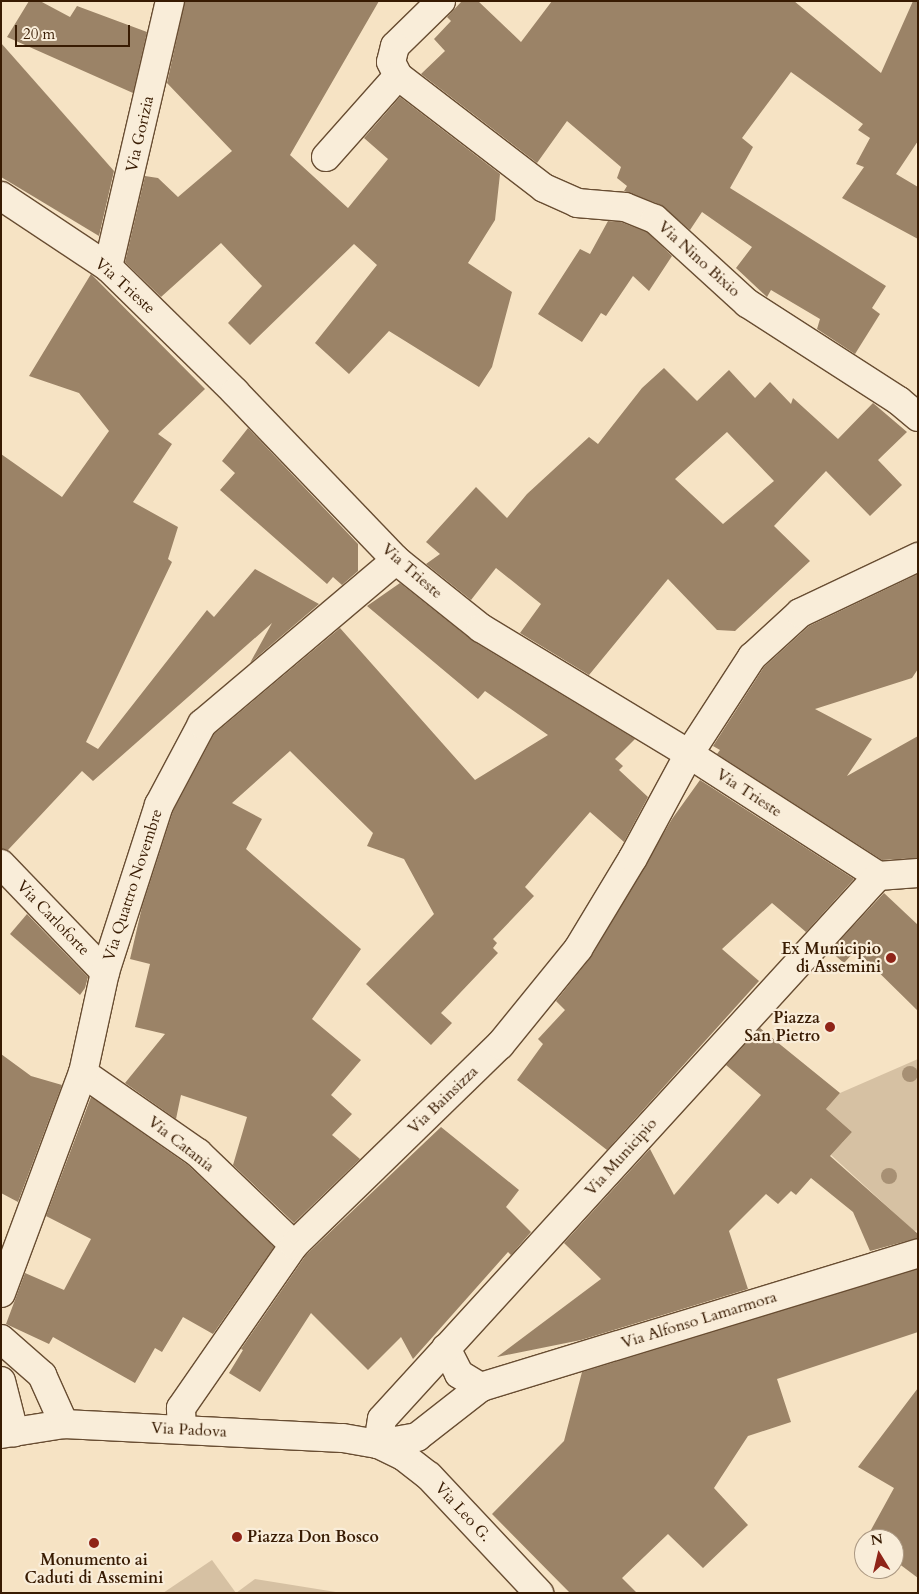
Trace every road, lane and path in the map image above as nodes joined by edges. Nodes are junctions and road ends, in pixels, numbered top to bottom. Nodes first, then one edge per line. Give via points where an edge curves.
1 (170, 1) edge
2 (441, 1) edge
3 (398, 76) junction
4 (326, 157) dead end
5 (1, 196) edge
6 (108, 266) junction
7 (918, 417) edge
8 (918, 556) edge
9 (396, 560) junction
10 (689, 754) junction
11 (1, 864) edge
12 (918, 873) edge
13 (878, 876) junction
14 (105, 972) junction
15 (83, 1073) junction
16 (294, 1245) junction
17 (918, 1253) edge
18 (1, 1292) edge
19 (1, 1339) edge
20 (446, 1348) junction
21 (1, 1381) edge
22 (481, 1387) junction
23 (64, 1424) junction
24 (182, 1429) junction
25 (8, 1433) edge
26 (378, 1444) junction
27 (538, 1593) edge

1 - 6 street, Via Gorizia
2 - 3 street via 395,46 391,62
3 - 4 street
3 - 7 street, Via Nino Bixio via 544,188 577,203 625,207 655,219 747,303 899,401
5 - 6 street, Via Trieste
6 - 9 street, Via Trieste via 235,392
8 - 10 street, Via Bainsizza via 800,613 752,657
9 - 10 street, Via Trieste via 481,628
9 - 14 street, Via Quattro Novembre via 202,724 159,805
10 - 13 street, Via Trieste
10 - 16 street, Via Bainsizza via 633,858 578,949 506,1038
11 - 14 street, Via Carloforte
12 - 13 street
13 - 20 street, Via Municipio
14 - 15 street, Via Quattro Novembre
15 - 16 street, Via Catania via 198,1154
15 - 18 street, Via Quattro Novembre
16 - 24 street, Via Bainsizza via 181,1408
17 - 22 street, Via Alfonso Lamarmora
19 - 23 street via 42,1375
20 - 22 street via 459,1374
20 - 26 street, Via Municipio via 382,1419
21 - 25 street
22 - 26 street, Via Alfonso Lamarmora via 417,1436
23 - 24 street, Via Padova
23 - 25 street, Via Padova
24 - 26 street, Via Padova via 343,1438
26 - 27 street, Via Leo G. via 404,1456 429,1476

